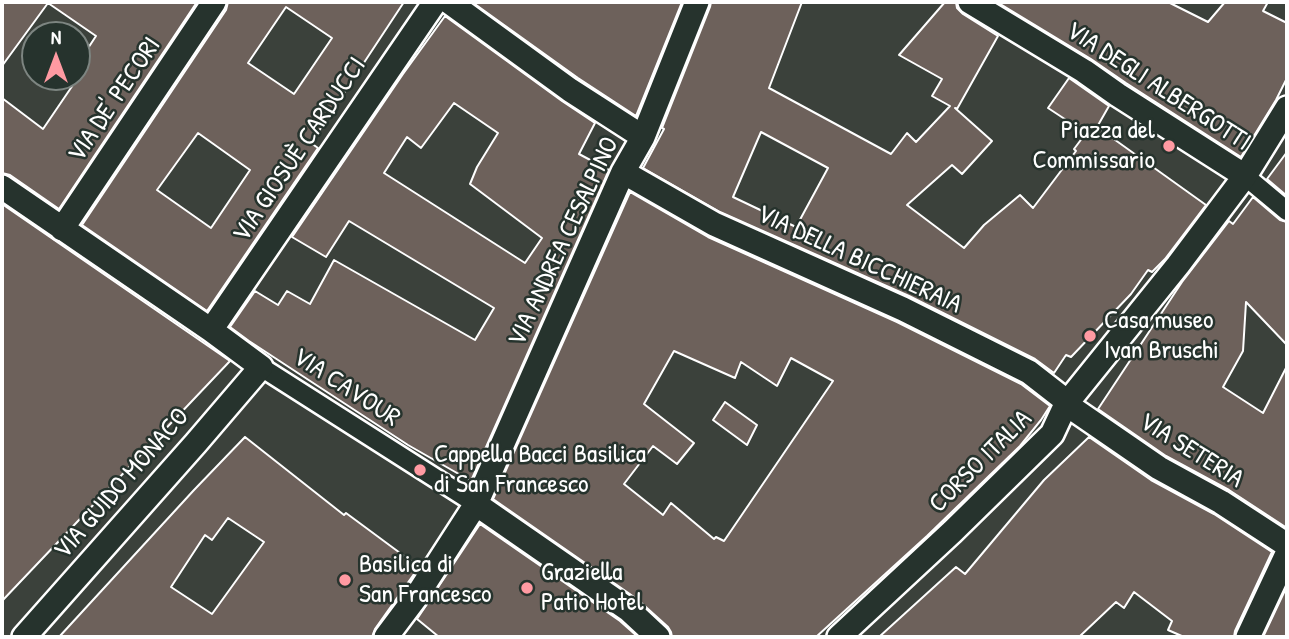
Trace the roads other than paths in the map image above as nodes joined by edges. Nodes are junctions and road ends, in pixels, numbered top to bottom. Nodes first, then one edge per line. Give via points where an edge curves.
1 (214, 2) edge
2 (435, 2) edge
3 (449, 2) edge
4 (697, 2) edge
5 (970, 2) edge
6 (1287, 108) edge
7 (643, 137) junction
8 (623, 172) junction
9 (1245, 176) junction
10 (2, 187) edge
11 (1287, 211) edge
12 (62, 229) junction
13 (211, 330) junction
14 (261, 367) junction
15 (1066, 404) junction
16 (476, 504) junction
17 (1287, 545) edge
18 (1287, 554) edge
19 (24, 637) edge
20 (386, 637) edge
21 (659, 637) edge
22 (839, 637) edge
23 (1248, 637) edge

1 - 12 street, VIA DE' PECORI
2 - 13 street, VIA GIOSUÈ CARDUCCI
3 - 7 street
4 - 7 street, VIA ANDREA CESALPINO
5 - 9 street, VIA DEGLI ALBERGOTTI
6 - 9 street, CORSO ITALIA
7 - 8 street, VIA ANDREA CESALPINO
8 - 15 street, VIA DELLA BICCHIERAIA via 714,224 1030,372
8 - 16 street, VIA ANDREA CESALPINO
9 - 11 street
9 - 15 street, CORSO ITALIA
10 - 12 street, VIA CAVOUR
12 - 13 street, VIA CAVOUR
13 - 14 street, VIA CAVOUR
14 - 16 street, VIA CAVOUR
14 - 19 street, VIA GUIDO MONACO
15 - 17 street, VIA SETERIA via 1159,468
15 - 22 street, CORSO ITALIA via 1052,434
16 - 20 street, VIA ANDREA CESALPINO
16 - 21 street, VIA CAVOUR via 629,610
18 - 23 street

